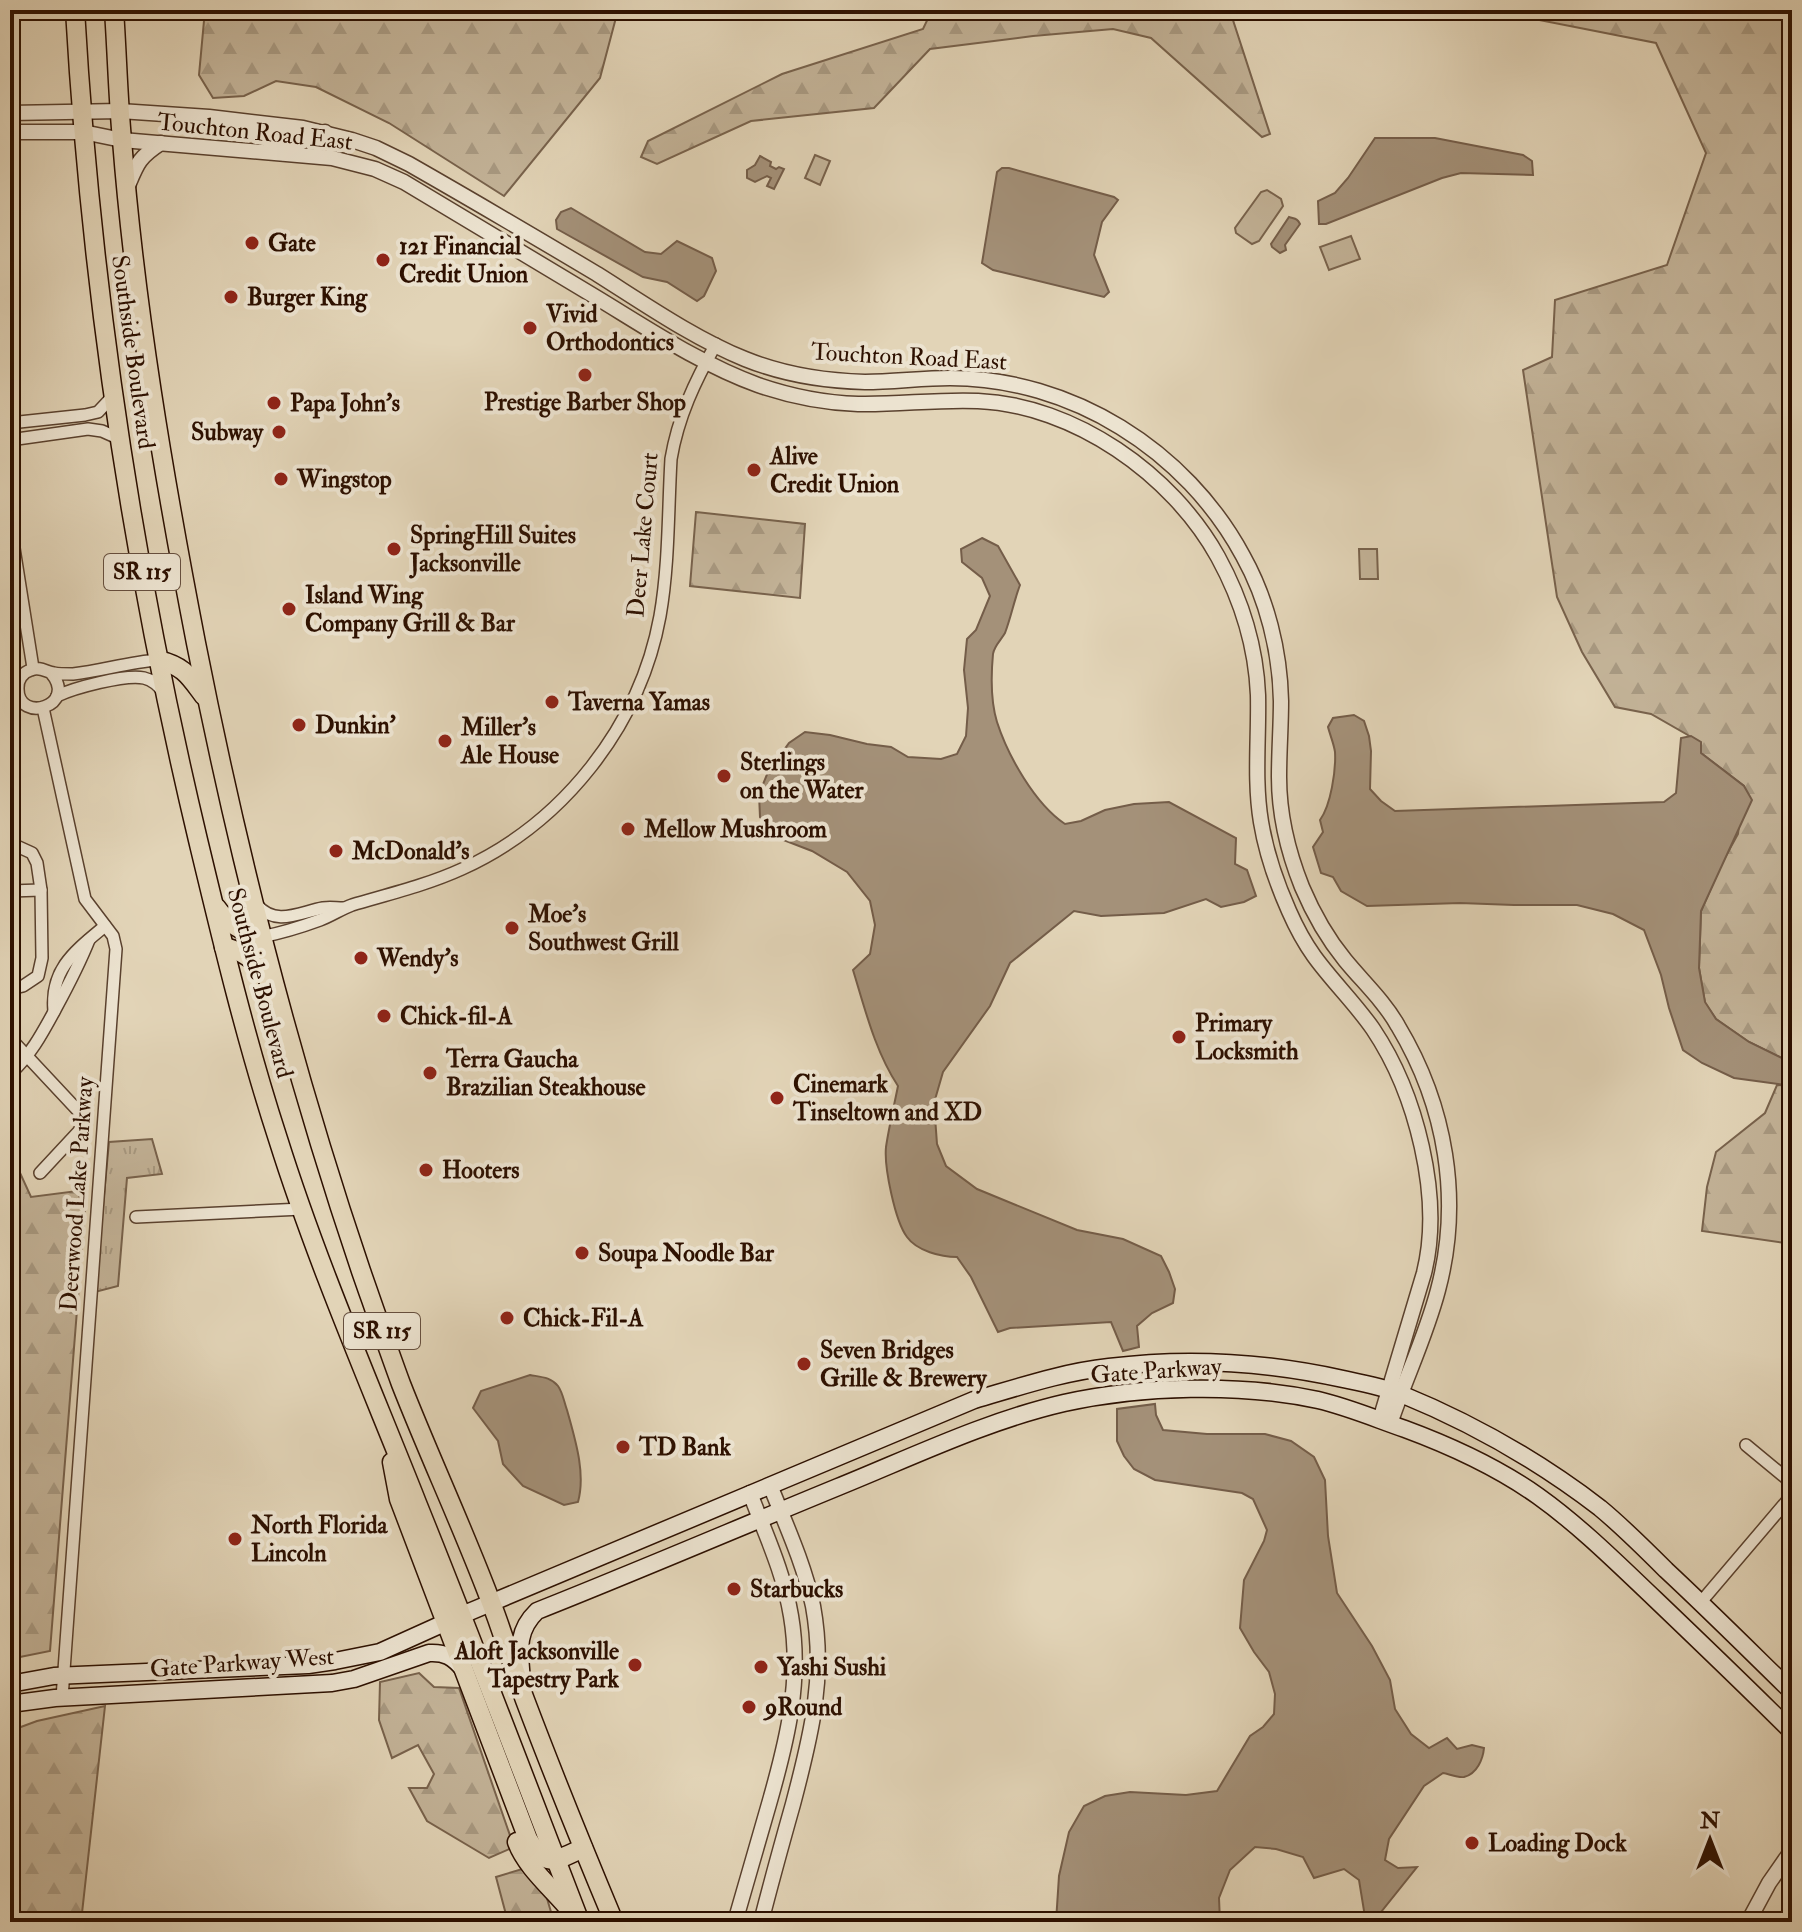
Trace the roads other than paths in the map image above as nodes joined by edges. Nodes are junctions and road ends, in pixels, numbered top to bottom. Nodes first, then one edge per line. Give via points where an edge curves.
1 (75, 10) edge
2 (114, 10) edge
3 (120, 111) junction
4 (81, 112) junction
5 (10, 113) edge
6 (237, 121) junction
7 (10, 132) edge
8 (83, 132) junction
9 (325, 132) junction
10 (122, 140) junction
11 (161, 143) junction
12 (283, 153) junction
13 (127, 188) junction
14 (522, 229) junction
15 (511, 247) junction
16 (716, 344) junction
17 (706, 362) junction
18 (113, 396) junction
19 (10, 423) edge
20 (1137, 437) junction
21 (120, 439) junction
22 (10, 440) edge
23 (1152, 449) junction
24 (1123, 453) junction
25 (1140, 466) junction
26 (10, 523) edge
27 (158, 660) junction
28 (33, 668) junction
29 (51, 673) junction
30 (14, 683) edge
31 (1280, 688) junction
32 (1258, 689) junction
33 (165, 694) junction
34 (57, 696) junction
35 (208, 701) junction
36 (10, 702) edge
37 (25, 704) junction
38 (43, 708) junction
39 (10, 843) edge
40 (41, 890) junction
41 (10, 891) edge
42 (251, 897) junction
43 (212, 902) junction
44 (343, 908) junction
45 (105, 926) junction
46 (261, 937) junction
47 (89, 940) junction
48 (224, 947) junction
49 (1343, 958) junction
50 (1328, 973) junction
51 (59, 977) junction
52 (71, 980) junction
53 (10, 989) edge
54 (278, 999) junction
55 (54, 1012) junction
56 (10, 1038) edge
57 (27, 1056) junction
58 (10, 1074) edge
59 (1436, 1109) junction
60 (1416, 1125) junction
61 (1442, 1132) junction
62 (40, 1173) dead end
63 (302, 1209) junction
64 (136, 1217) dead end
65 (1394, 1392) junction
66 (1385, 1422) junction
67 (1746, 1445) dead end
68 (1792, 1483) edge
69 (770, 1485) junction
70 (750, 1493) junction
71 (1792, 1495) edge
72 (780, 1511) junction
73 (760, 1519) junction
74 (1701, 1602) junction
75 (491, 1603) junction
76 (454, 1619) junction
77 (351, 1658) junction
78 (242, 1667) junction
79 (465, 1672) junction
80 (64, 1676) junction
81 (354, 1679) junction
82 (10, 1684) edge
83 (244, 1688) junction
84 (1792, 1692) edge
85 (523, 1694) junction
86 (62, 1698) junction
87 (10, 1704) edge
88 (1792, 1732) edge
89 (505, 1777) junction
90 (583, 1848) junction
91 (1792, 1850) edge
92 (556, 1861) junction
93 (1792, 1913) edge
94 (580, 1922) edge
95 (614, 1922) edge
96 (735, 1922) edge
97 (761, 1922) edge
98 (1748, 1922) edge
99 (1785, 1922) edge

1 - 4 highway, Southside Boulevard / SR 115
2 - 3 highway, Southside Boulevard / SR 115
3 - 4 street, Touchton Road East
3 - 6 street, Touchton Road East
3 - 10 highway, Southside Boulevard / SR 115
4 - 5 street, Touchton Road East
4 - 8 highway, Southside Boulevard / SR 115
6 - 9 street, Touchton Road East
6 - 12 street
7 - 8 street, Touchton Road East
8 - 10 street, Touchton Road East
8 - 18 highway, Southside Boulevard / SR 115
9 - 12 street
9 - 14 street, Touchton Road East via 409,164
10 - 11 street, Touchton Road East
10 - 13 highway, Southside Boulevard / SR 115
11 - 12 street, Touchton Road East
11 - 13 street via 137,162
12 - 15 street, Touchton Road East via 375,169
13 - 35 highway, Southside Boulevard / SR 115 via 157,418
14 - 15 street
14 - 16 street, Touchton Road East
15 - 17 street, Touchton Road East
16 - 17 street, Deer Lake Court
16 - 20 street, Touchton Road East via 743,358 815,377 1003,382 1071,402
17 - 24 street, Touchton Road East via 760,386 826,402 999,403 1076,426
17 - 44 street, Deer Lake Court via 674,439 664,587 654,641 636,692 607,745 569,792 509,843 433,881
18 - 19 street via 98,412
18 - 21 highway, Southside Boulevard / SR 115
20 - 23 street, Touchton Road East
20 - 24 street
21 - 22 street via 88,429
21 - 27 highway, Southside Boulevard / SR 115
23 - 25 street
23 - 31 street, Touchton Road East via 1202,495 1244,557 1273,634
24 - 25 street, Touchton Road East
25 - 32 street, Touchton Road East via 1192,519 1218,558 1246,624
26 - 28 street
27 - 29 street
27 - 33 highway, Southside Boulevard / SR 115
27 - 35 highway via 180,667
28 - 29 street
28 - 30 street
29 - 34 street
30 - 37 street
31 - 32 street
31 - 49 street, Touchton Road East via 1278,781 1285,833 1314,912
32 - 50 street, Touchton Road East via 1258,792 1268,854 1288,909
33 - 34 street via 154,682 136,678
33 - 43 highway, Southside Boulevard / SR 115
34 - 38 street
35 - 42 highway, Southside Boulevard / SR 115
36 - 37 street
37 - 38 street
38 - 45 street, Deerwood Lake Parkway via 85,899
39 - 40 street via 32,853
40 - 41 street
40 - 53 street via 38,976
42 - 44 street, Deer Lake Court via 264,913 276,917
42 - 46 highway, Southside Boulevard / SR 115
43 - 46 highway via 237,928
43 - 48 highway, Southside Boulevard / SR 115
44 - 46 street, Deer Lake Court
45 - 47 street
45 - 80 street, Deerwood Lake Parkway via 113,936 116,964
46 - 54 highway, Southside Boulevard / SR 115
47 - 51 street via 66,960
47 - 52 street
48 - 54 highway via 250,958
48 - 63 highway, Southside Boulevard / SR 115
49 - 50 street
49 - 59 street, Touchton Road East via 1399,1028
50 - 60 street, Touchton Road East via 1389,1054
51 - 52 street
51 - 55 street via 52,996
52 - 55 street
54 - 75 highway, Southside Boulevard / SR 115 via 401,1384
55 - 57 street
56 - 57 street
57 - 58 street
57 - 62 street via 82,1115 80,1130
59 - 60 street
59 - 61 street, Touchton Road East
60 - 61 street
60 - 65 street, Touchton Road East via 1426,1172 1429,1248
61 - 65 street, Touchton Road East via 1449,1187 1446,1252 1437,1295
63 - 64 street
63 - 76 highway, Southside Boulevard / SR 115 via 386,1423
65 - 66 street, Touchton Road East
65 - 69 main road, Gate Parkway via 1301,1370 1220,1362 1108,1367 974,1400
65 - 74 main road, Gate Parkway via 1549,1471 1603,1511
66 - 72 main road, Gate Parkway via 1313,1399 1260,1392 1156,1390 1091,1398 981,1429
66 - 88 main road, Gate Parkway via 1455,1448 1536,1495 1591,1538
67 - 68 street
69 - 70 main road, Gate Parkway
69 - 72 street
70 - 73 street
70 - 75 main road, Gate Parkway
71 - 74 street
72 - 73 main road, Gate Parkway
72 - 97 street via 811,1596 818,1692
73 - 85 main road, Gate Parkway via 537,1611 522,1630
73 - 96 street via 790,1611 794,1696 781,1763
74 - 84 main road, Gate Parkway
75 - 76 main road, Gate Parkway
75 - 85 highway, Southside Boulevard / SR 115
76 - 77 main road, Gate Parkway West via 380,1652
76 - 79 highway
76 - 92 highway, Southside Boulevard / SR 115
77 - 78 main road, Gate Parkway West
77 - 81 main road
78 - 80 main road, Gate Parkway West
78 - 83 main road
79 - 81 main road, Gate Parkway West via 454,1657 440,1652
79 - 89 highway
80 - 82 main road, Gate Parkway West
80 - 86 street, Deerwood Lake Parkway
81 - 83 main road, Gate Parkway West
83 - 86 main road, Gate Parkway West
85 - 90 highway, Southside Boulevard / SR 115
86 - 87 main road, Gate Parkway West
89 - 92 highway via 536,1853
89 - 94 highway via 521,1853
90 - 92 highway
90 - 95 highway, Southside Boulevard / SR 115
91 - 98 street
92 - 94 highway, Southside Boulevard / SR 115
93 - 99 street

